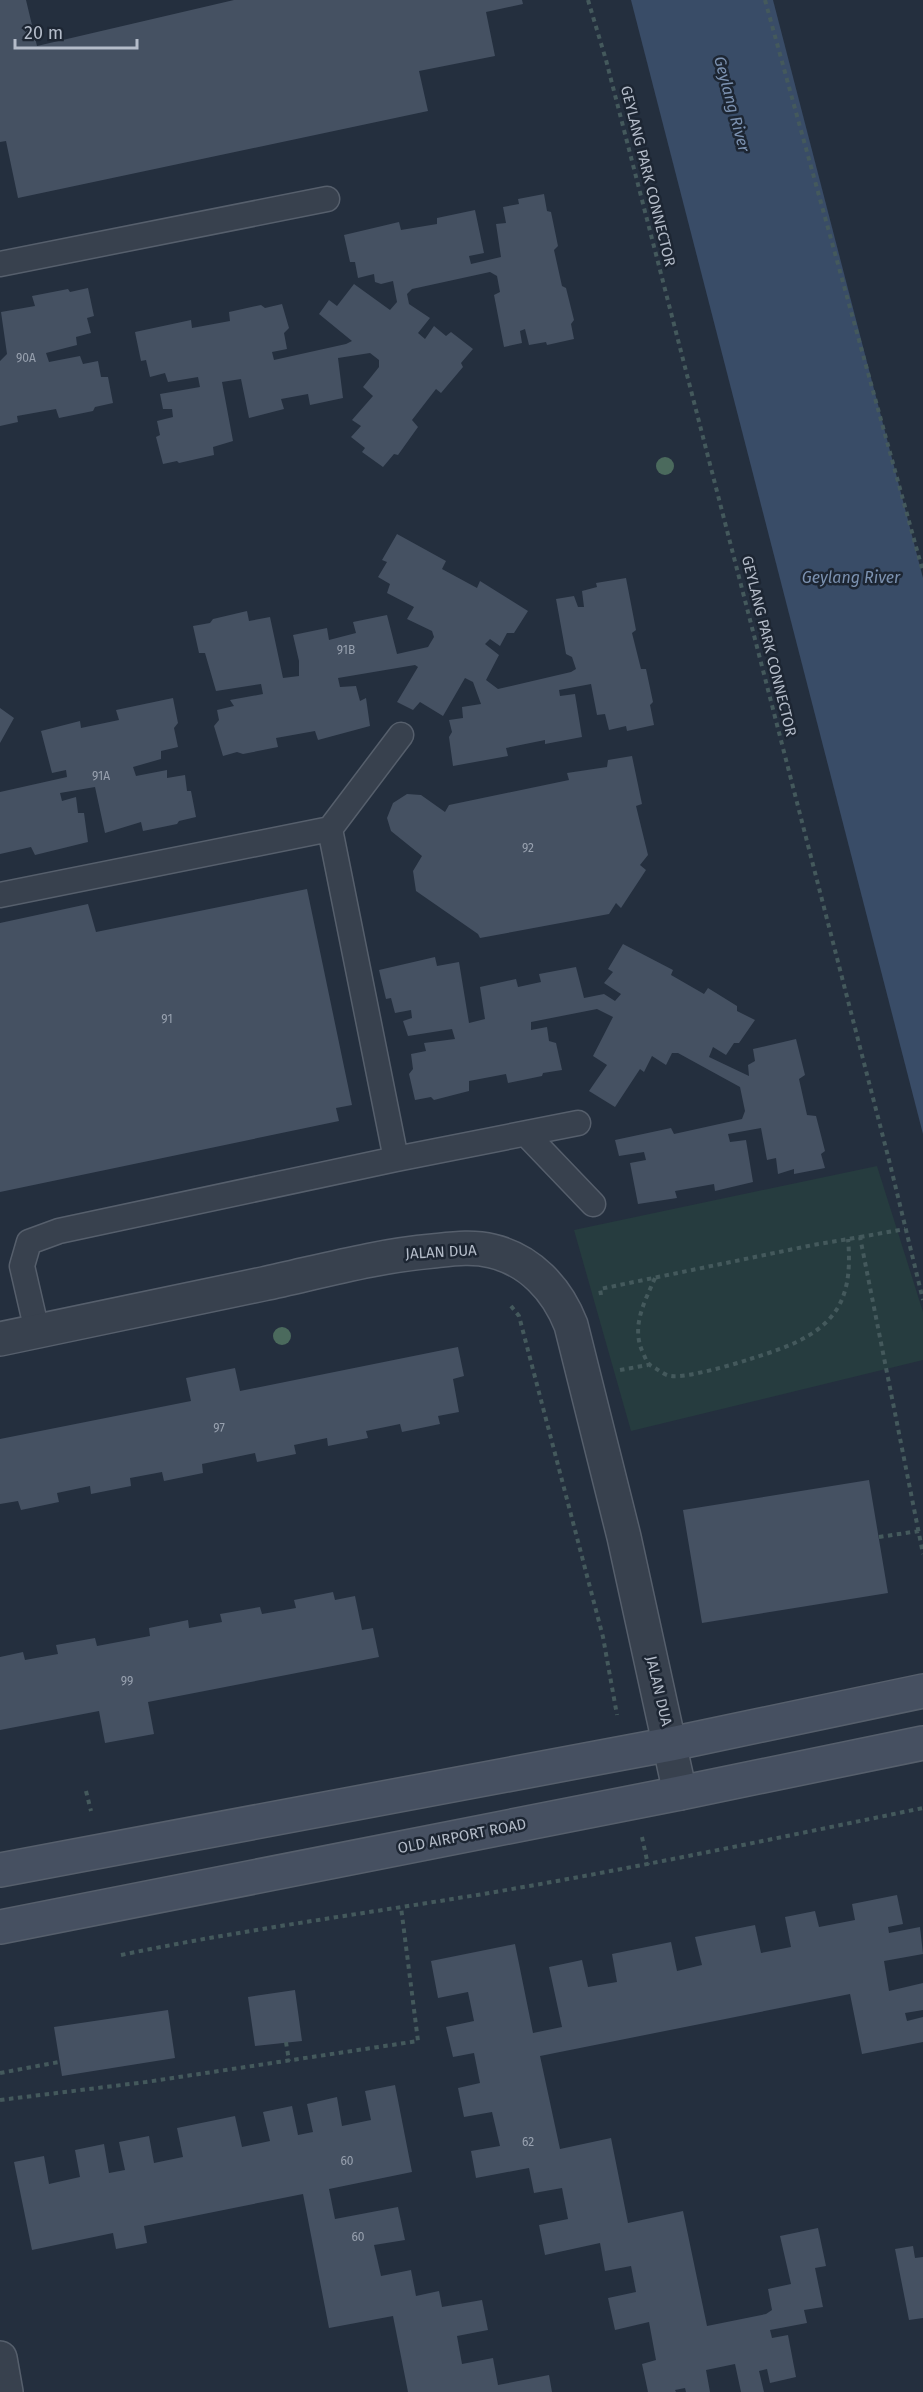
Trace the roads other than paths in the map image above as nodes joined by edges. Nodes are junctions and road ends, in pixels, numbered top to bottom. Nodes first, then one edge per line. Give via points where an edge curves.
1 (327, 200) dead end
2 (0, 264) edge
3 (401, 735) dead end
4 (330, 829) junction
5 (0, 895) edge
6 (578, 1123) dead end
7 (526, 1134) junction
8 (396, 1159) junction
9 (593, 1204) dead end
10 (37, 1331) junction
11 (0, 1338) edge
12 (923, 1691) edge
13 (923, 1743) edge
14 (671, 1744) junction
15 (680, 1793) junction
16 (0, 1870) edge
17 (0, 1927) edge
18 (0, 2358) edge
19 (6, 2392) edge

1 - 2 lane
3 - 4 lane
4 - 5 lane
4 - 8 lane
6 - 7 lane
7 - 8 lane
7 - 9 lane
8 - 10 lane via 59,1231 29,1242 22,1266
10 - 11 street, JALAN DUA
10 - 14 street, JALAN DUA via 395,1255 467,1248 508,1256 526,1266 557,1297 571,1325
12 - 14 main road
13 - 15 main road, OLD AIRPORT ROAD
14 - 15 street, JALAN DUA
14 - 16 main road
15 - 17 main road, OLD AIRPORT ROAD
18 - 19 street

